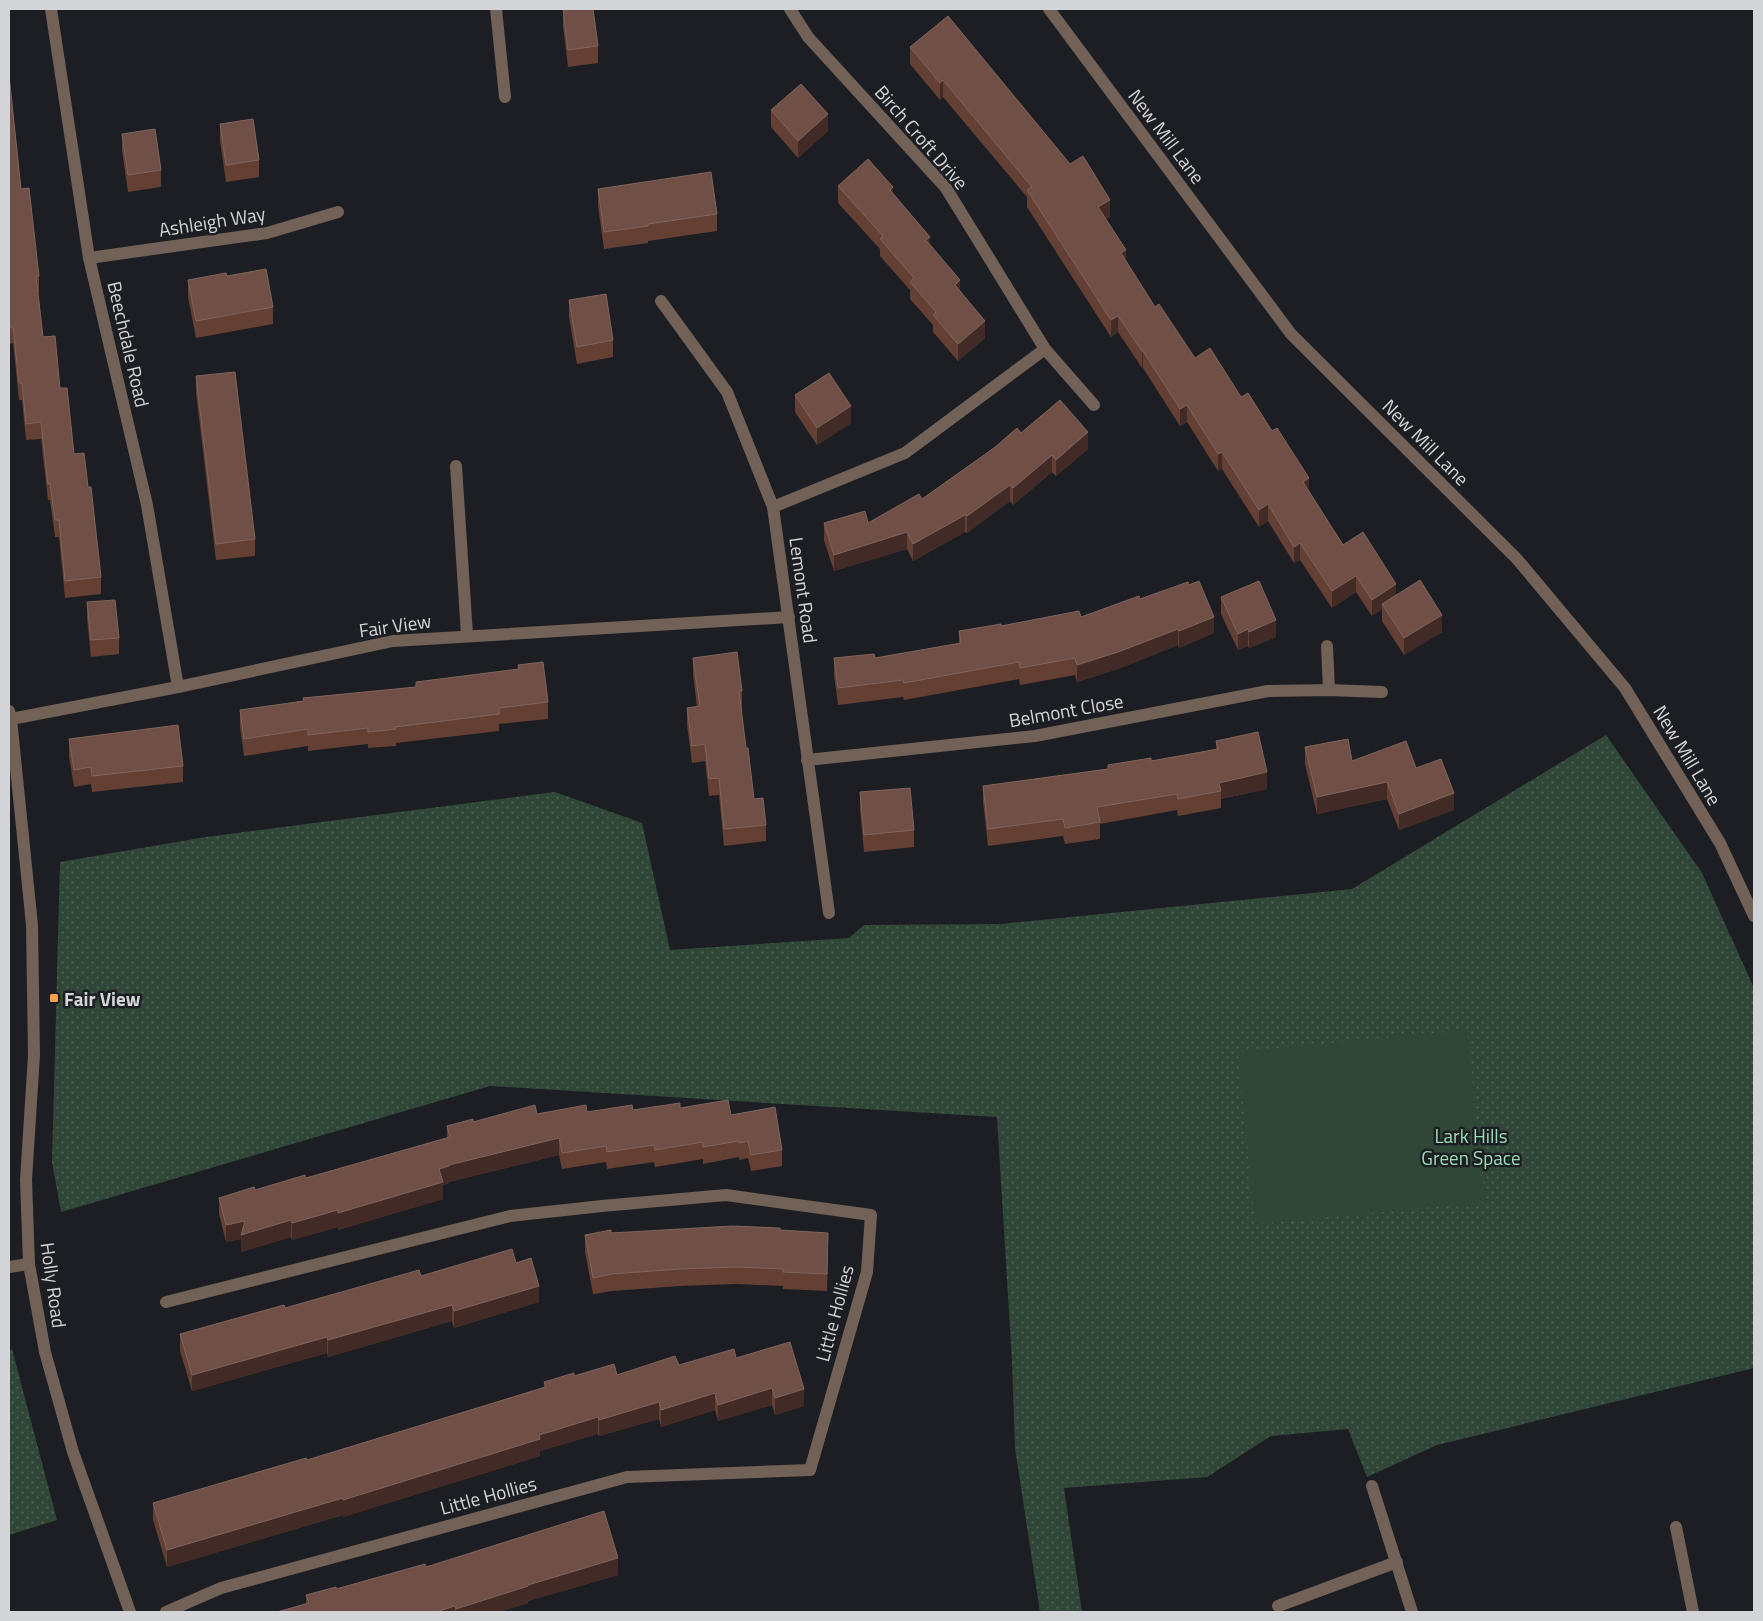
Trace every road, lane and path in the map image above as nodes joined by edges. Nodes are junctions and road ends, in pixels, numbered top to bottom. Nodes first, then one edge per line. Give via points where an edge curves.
1 (51, 9) edge
2 (496, 9) edge
3 (790, 9) edge
4 (1048, 9) edge
5 (505, 96) dead end
6 (338, 212) dead end
7 (89, 258) junction
8 (661, 301) dead end
9 (1045, 349) junction
10 (1094, 405) dead end
11 (456, 466) dead end
12 (773, 507) junction
13 (789, 616) junction
14 (467, 636) junction
15 (1327, 646) dead end
16 (178, 686) junction
17 (1329, 690) junction
18 (1382, 692) dead end
19 (10, 715) edge
20 (807, 760) junction
21 (829, 913) dead end
22 (1754, 916) edge
23 (29, 1264) junction
24 (9, 1267) edge
25 (166, 1302) dead end
26 (1372, 1486) dead end
27 (1676, 1527) dead end
28 (1396, 1562) junction
29 (1278, 1606) dead end
30 (130, 1612) edge
31 (166, 1612) edge
32 (1412, 1612) edge
33 (1693, 1612) edge

1 - 7 street, Beechdale Road
2 - 5 street
3 - 9 street, Birch Croft Drive via 808,36 946,188
4 - 22 street, New Mill Lane via 1291,334 1517,559 1625,688 1720,843
6 - 7 street, Ashleigh Way via 267,233
7 - 16 street, Beechdale Road via 147,505
8 - 12 street, Lemont Road via 727,392
9 - 10 street, Birch Croft Drive
9 - 12 street via 905,453
11 - 14 street
12 - 13 street, Lemont Road
13 - 14 street, Fair View
13 - 20 street, Lemont Road
14 - 16 street, Fair View via 393,640
15 - 17 street
16 - 19 street, Fair View
17 - 18 street, Belmont Close
17 - 20 street, Belmont Close via 1268,691 1035,736
19 - 23 street, Holly Road via 32,925 34,1055 26,1180
20 - 21 street, Lemont Road
23 - 24 street
23 - 30 street, Holly Road via 45,1352 70,1443
25 - 31 street, Little Hollies via 510,1216 726,1195 871,1215 867,1272 810,1470 627,1477 221,1588
26 - 28 street
27 - 33 street
28 - 29 street
28 - 32 street

